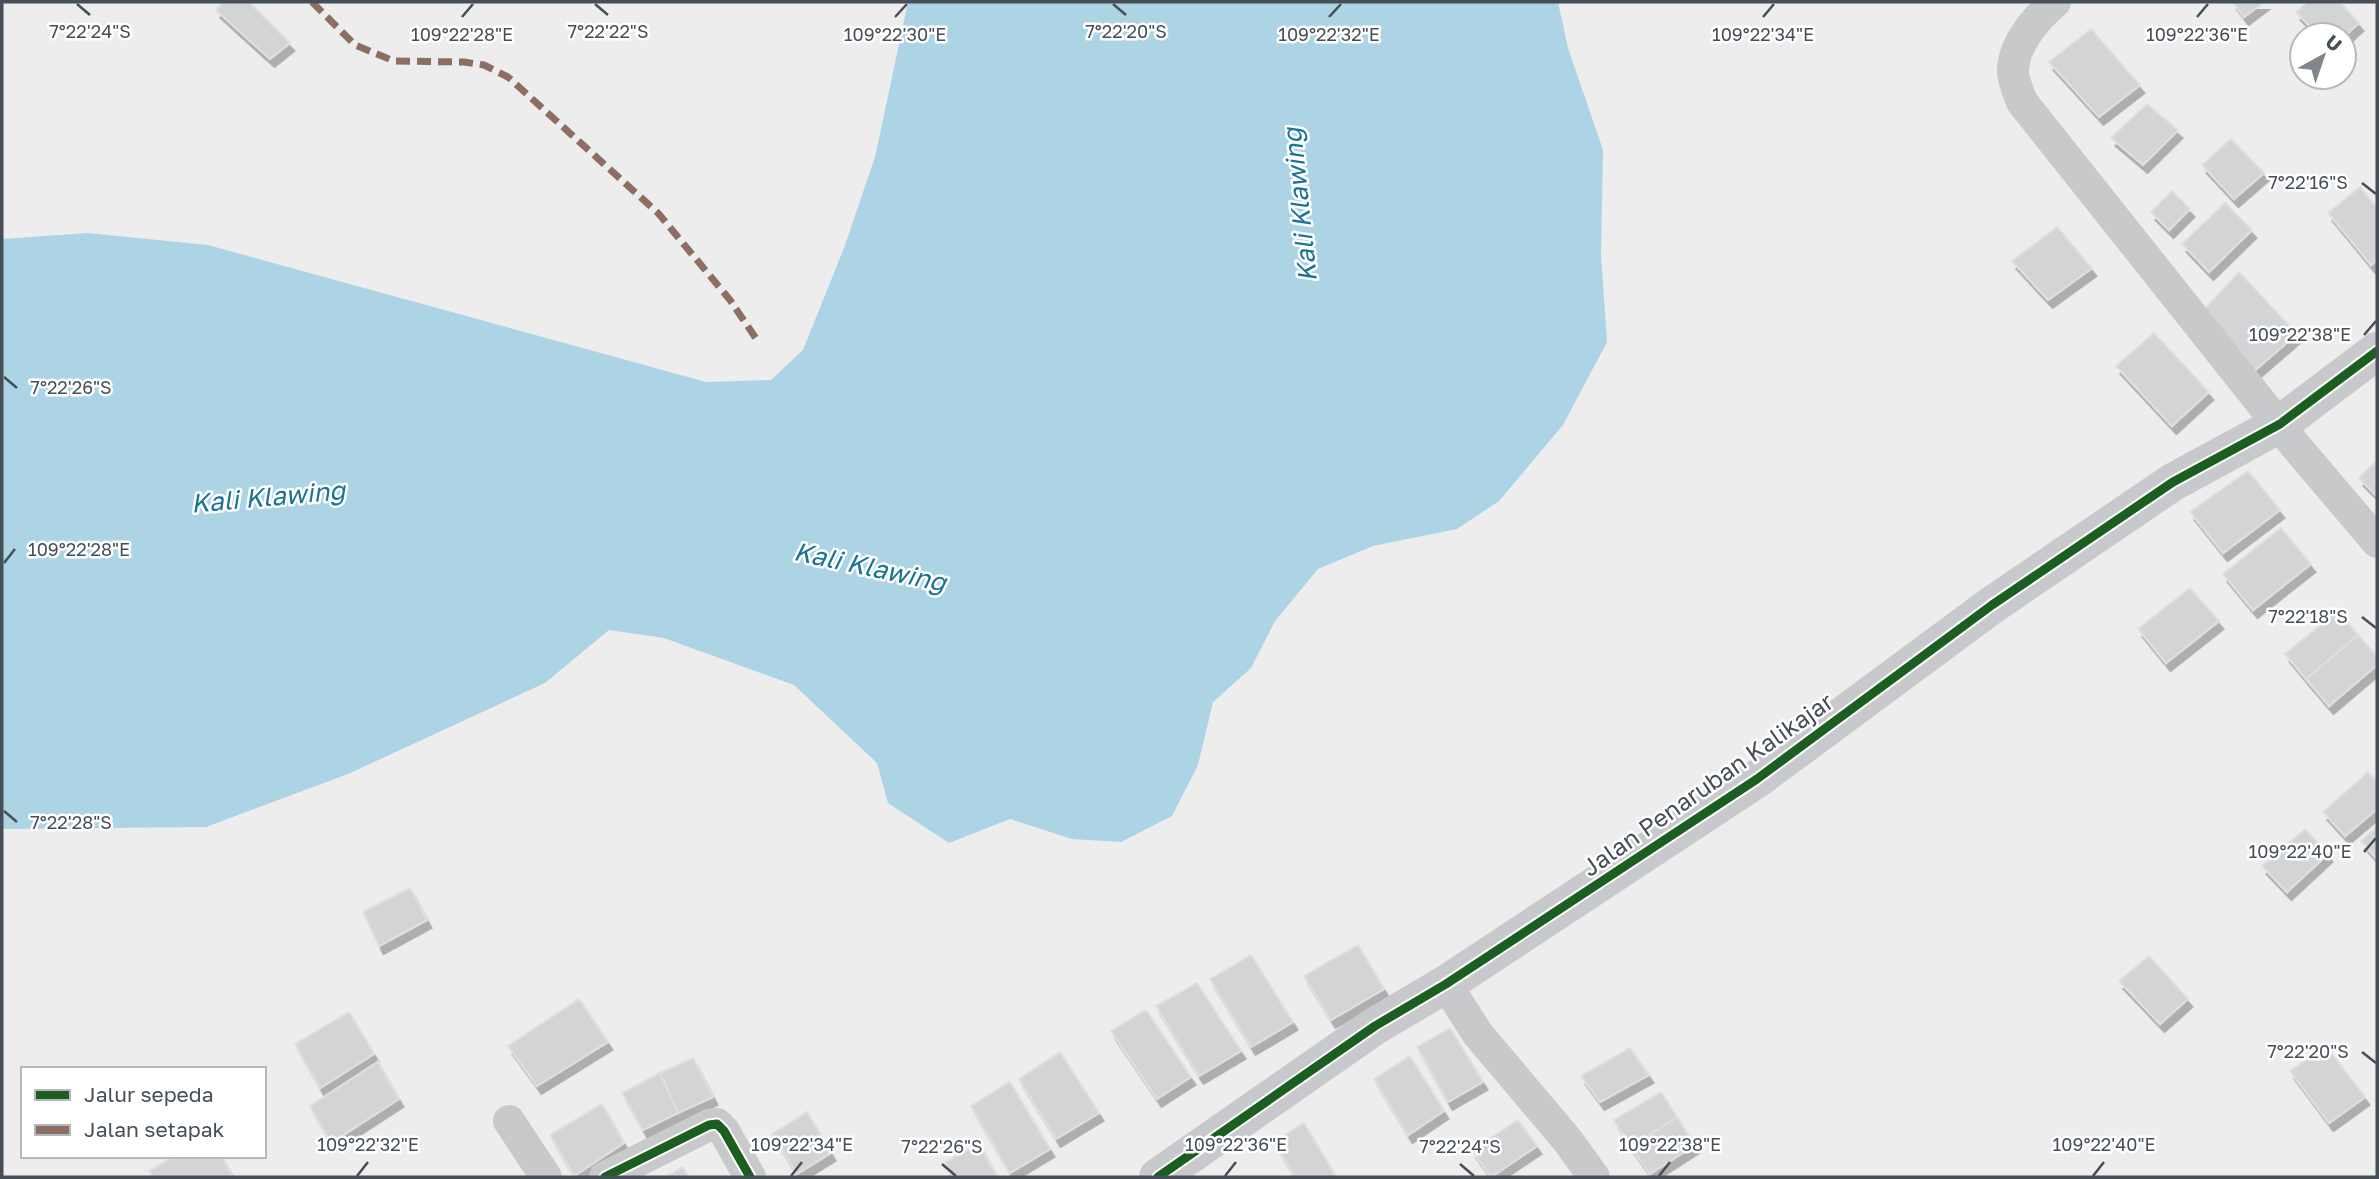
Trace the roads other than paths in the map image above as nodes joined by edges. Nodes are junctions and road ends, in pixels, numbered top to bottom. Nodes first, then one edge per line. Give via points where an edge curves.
1 (2054, 2) edge
2 (2377, 351) edge
3 (2280, 424) junction
4 (2377, 542) edge
5 (1447, 984) junction
6 (509, 1121) dead end
7 (546, 1177) edge
8 (605, 1177) edge
9 (750, 1177) edge
10 (1158, 1177) edge
11 (1594, 1177) edge

1 - 3 street via 2039,15 2018,49 2013,72 2022,103
2 - 3 street, Jalan Penaruban Kalikajar
3 - 4 street
3 - 5 street, Jalan Penaruban Kalikajar via 2173,482 1992,605 1757,779
5 - 10 street, Jalan Penaruban Kalikajar via 1375,1026
5 - 11 street via 1477,1033
6 - 7 street
8 - 9 street via 717,1124

